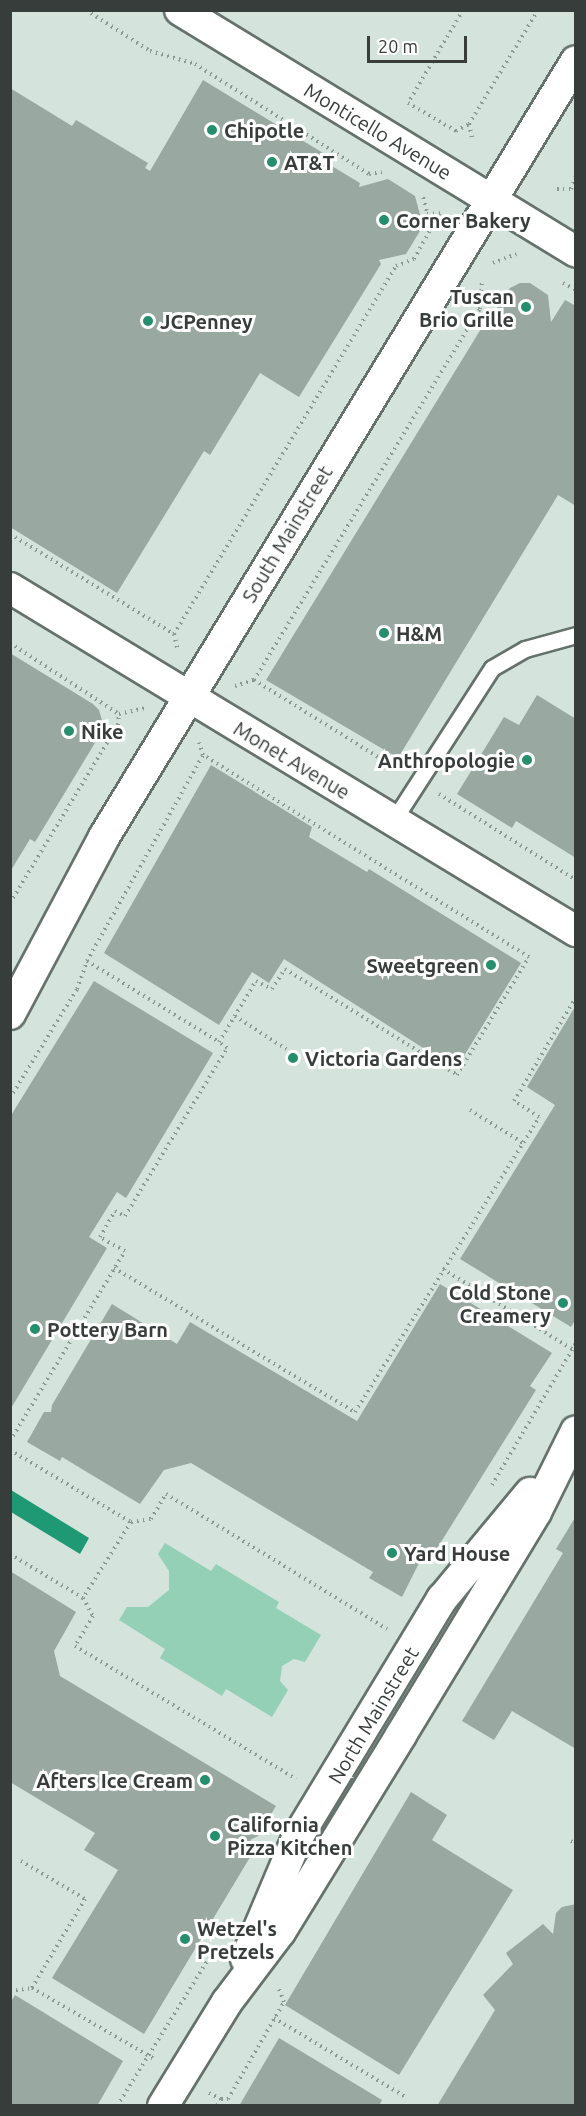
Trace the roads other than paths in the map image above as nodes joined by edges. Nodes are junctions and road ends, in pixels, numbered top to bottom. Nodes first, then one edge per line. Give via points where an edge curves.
1 (180, 10) edge
2 (576, 61) edge
3 (490, 200) junction
4 (576, 252) edge
5 (10, 588) edge
6 (576, 635) edge
7 (188, 697) junction
8 (393, 821) junction
9 (576, 931) edge
10 (10, 1014) edge
11 (569, 1442) edge
12 (163, 2106) edge

1 - 3 street, Monticello Avenue
2 - 3 street, South Mainstreet
3 - 4 street, Monticello Avenue
3 - 7 street, South Mainstreet
5 - 7 street, Monet Avenue
6 - 8 lane via 525,649 492,668
7 - 8 street, Monet Avenue
7 - 10 street, South Mainstreet via 104,837
8 - 9 street, Monet Avenue
11 - 12 street, North Mainstreet via 442,1599 297,1838 227,2002

